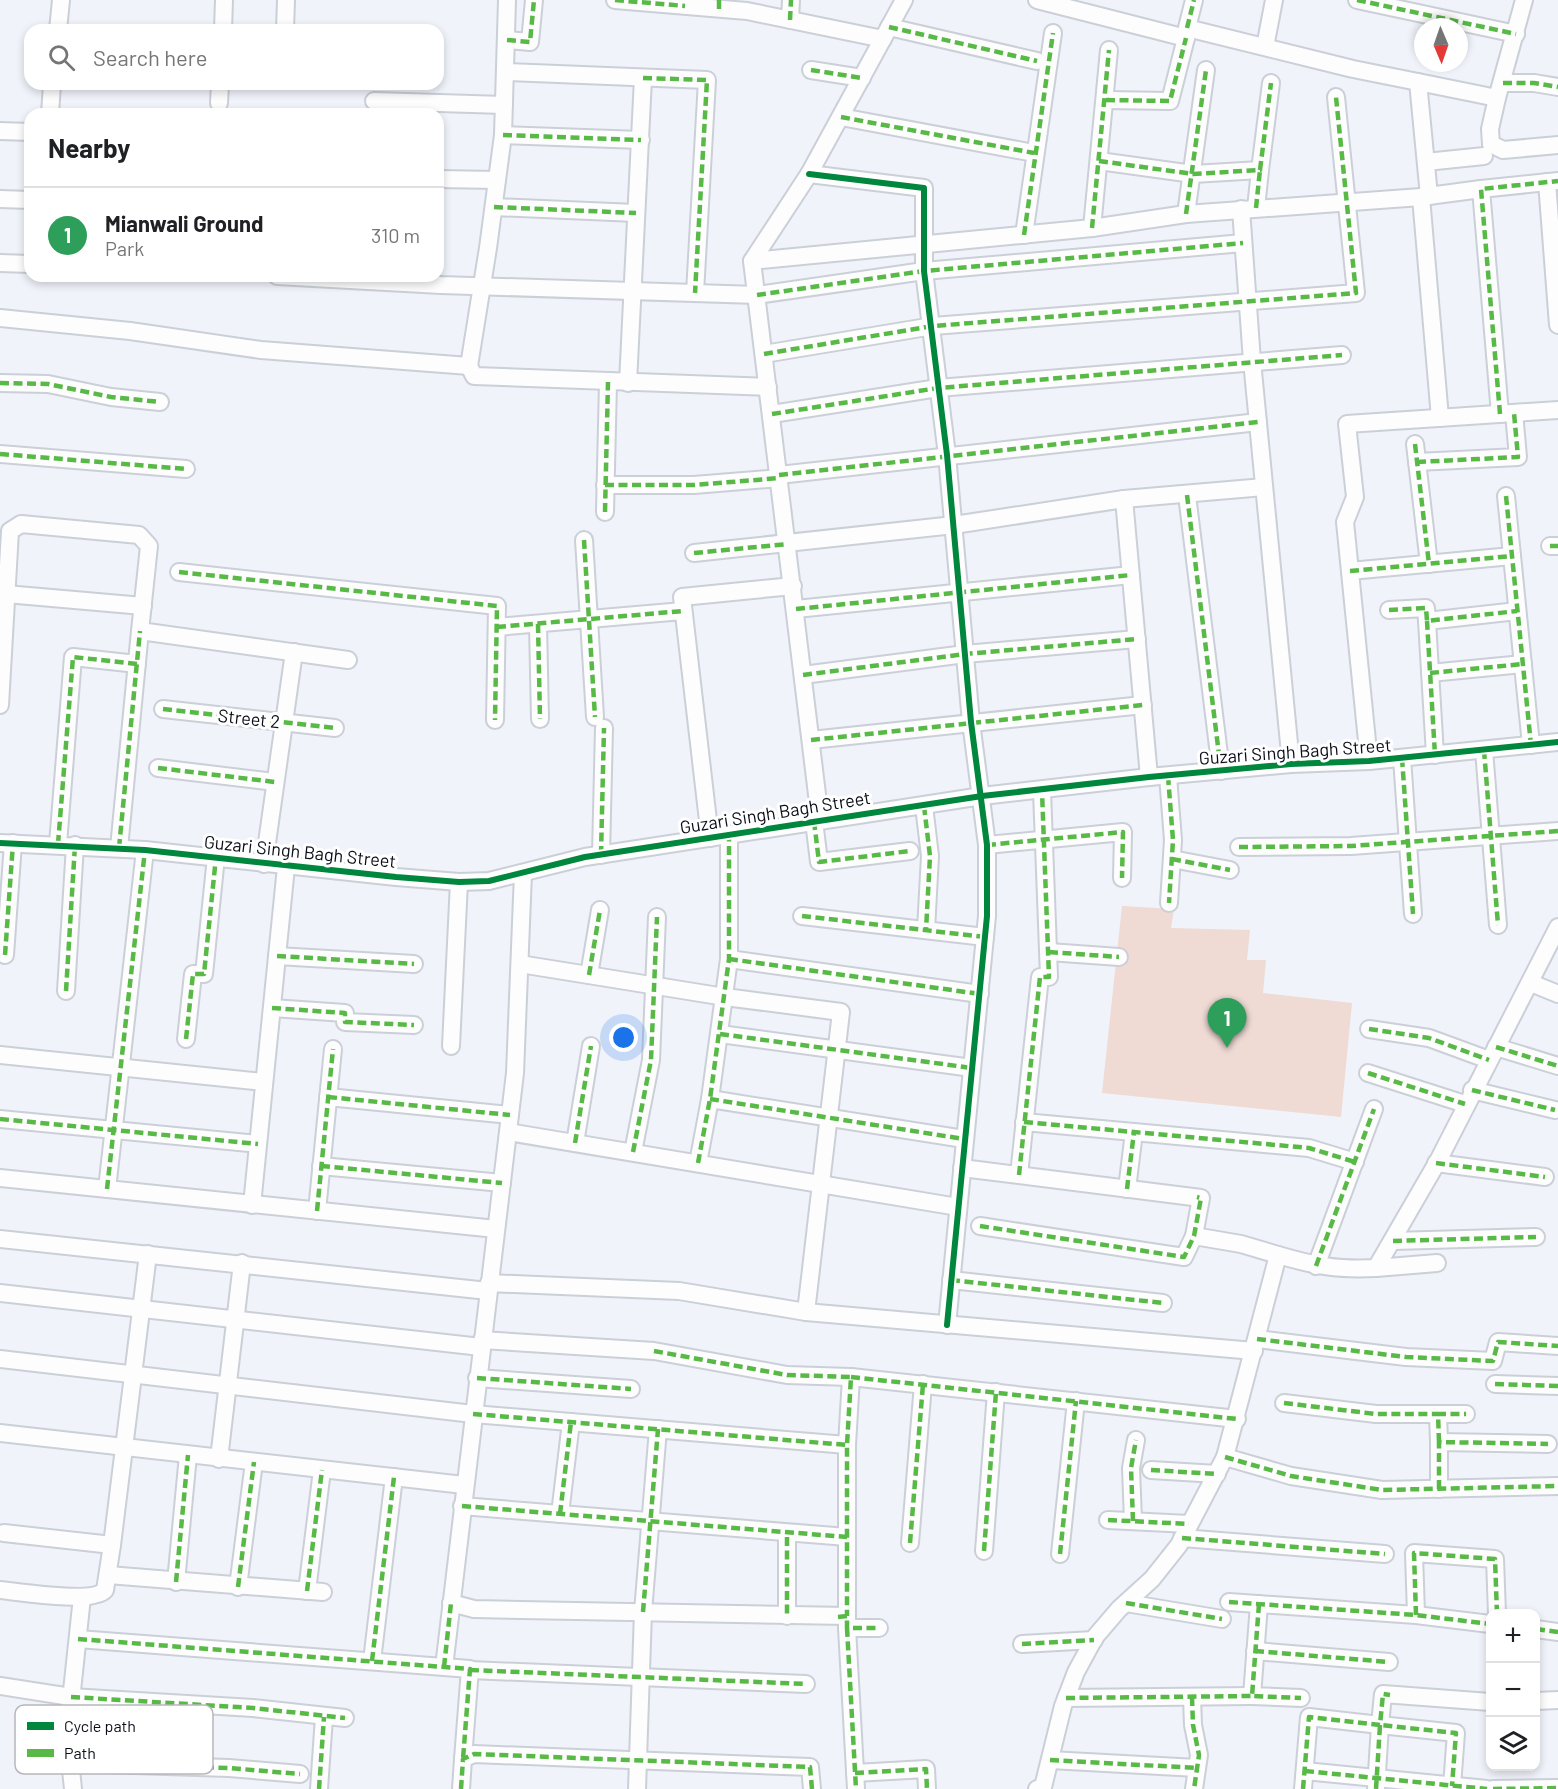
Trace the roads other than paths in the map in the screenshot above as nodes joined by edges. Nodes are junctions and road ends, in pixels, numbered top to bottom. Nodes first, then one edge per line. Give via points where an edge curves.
1 (61, 0) edge
2 (225, 0) edge
3 (286, 0) edge
4 (507, 0) edge
5 (534, 0) edge
6 (615, 0) edge
7 (791, 0) edge
8 (904, 0) edge
9 (1037, 0) edge
10 (1194, 0) edge
11 (1274, 0) edge
12 (1357, 0) edge
13 (1524, 0) edge
14 (678, 3) edge
15 (719, 4) edge
16 (790, 20) junction
17 (59, 24) edge
18 (223, 24) edge
19 (285, 24) edge
20 (886, 33) junction
21 (1053, 33) dead end
22 (1186, 33) junction
23 (1516, 34) junction
24 (507, 40) junction
25 (1265, 47) junction
26 (1109, 50) dead end
27 (1036, 61) dead end
28 (811, 70) dead end
29 (1206, 70) dead end
30 (506, 72) junction
31 (643, 78) junction
32 (862, 78) junction
33 (1418, 82) junction
34 (1271, 83) dead end
35 (1558, 87) edge
36 (52, 90) edge
37 (220, 90) edge
38 (1500, 90) junction
39 (1336, 97) dead end
40 (1106, 100) junction
41 (374, 101) dead end
42 (219, 103) dead end
43 (504, 105) junction
44 (50, 108) edge
45 (841, 117) junction
46 (0, 131) edge
47 (24, 132) edge
48 (503, 135) junction
49 (641, 140) junction
50 (1558, 145) edge
51 (1034, 153) junction
52 (1484, 156) dead end
53 (1099, 161) junction
54 (1425, 162) junction
55 (1260, 170) junction
56 (809, 174) junction
57 (1192, 174) junction
58 (444, 179) edge
59 (497, 180) junction
60 (1553, 181) edge
61 (1481, 189) junction
62 (1425, 196) junction
63 (0, 199) edge
64 (24, 200) edge
65 (1347, 204) junction
66 (494, 207) junction
67 (1248, 208) junction
68 (636, 213) junction
69 (1186, 214) junction
70 (1092, 228) junction
71 (1024, 235) junction
72 (922, 243) junction
73 (1243, 243) junction
74 (752, 261) junction
75 (1556, 261) edge
76 (0, 263) edge
77 (24, 264) edge
78 (924, 271) junction
79 (412, 282) edge
80 (480, 285) junction
81 (632, 291) junction
82 (695, 293) junction
83 (757, 295) junction
84 (1248, 301) junction
85 (0, 318) edge
86 (1558, 325) edge
87 (933, 326) junction
88 (764, 354) junction
89 (1342, 355) dead end
90 (1252, 361) junction
91 (469, 366) junction
92 (608, 382) junction
93 (0, 383) edge
94 (628, 383) junction
95 (768, 387) junction
96 (938, 388) junction
97 (160, 402) dead end
98 (1558, 410) edge
99 (1507, 413) junction
100 (772, 414) junction
101 (1440, 418) junction
102 (1258, 422) junction
103 (1415, 444) dead end
104 (0, 454) edge
105 (947, 455) junction
106 (1417, 462) junction
107 (186, 469) dead end
108 (780, 476) junction
109 (605, 485) junction
110 (1264, 487) junction
111 (1187, 495) junction
112 (1506, 496) dead end
113 (1124, 499) junction
114 (605, 512) dead end
115 (954, 525) junction
116 (584, 540) dead end
117 (788, 544) junction
118 (694, 553) dead end
119 (1512, 556) junction
120 (1429, 564) junction
121 (1350, 571) junction
122 (179, 572) dead end
123 (1131, 575) junction
124 (793, 586) junction
125 (959, 592) junction
126 (6, 594) junction
127 (143, 606) junction
128 (796, 609) junction
129 (1389, 610) dead end
130 (683, 611) junction
131 (1517, 611) junction
132 (589, 620) junction
133 (1427, 621) junction
134 (538, 624) junction
135 (497, 627) junction
136 (140, 631) junction
137 (1137, 639) junction
138 (294, 652) junction
139 (965, 654) junction
140 (348, 660) dead end
141 (137, 664) junction
142 (1523, 664) junction
143 (1430, 673) junction
144 (803, 675) junction
145 (0, 705) edge
146 (1143, 705) junction
147 (163, 709) dead end
148 (540, 719) dead end
149 (495, 720) dead end
150 (284, 722) junction
151 (971, 722) junction
152 (335, 728) dead end
153 (811, 740) junction
154 (1558, 742) edge
155 (1531, 745) junction
156 (1484, 750) junction
157 (1435, 754) junction
158 (1402, 758) junction
159 (1369, 761) junction
160 (1291, 764) junction
161 (158, 768) dead end
162 (1221, 771) junction
163 (1168, 776) junction
164 (1149, 777) junction
165 (275, 782) junction
166 (1042, 790) junction
167 (982, 796) junction
168 (924, 806) junction
169 (817, 820) junction
170 (1558, 831) edge
171 (729, 834) junction
172 (1491, 835) junction
173 (710, 838) junction
174 (1046, 839) junction
175 (1408, 841) junction
176 (7, 843) edge
177 (66, 844) junction
178 (987, 845) junction
179 (1239, 847) dead end
180 (119, 848) junction
181 (145, 850) junction
182 (910, 851) dead end
183 (601, 855) junction
184 (216, 857) junction
185 (1172, 859) junction
186 (264, 864) junction
187 (286, 867) junction
188 (1230, 870) dead end
189 (523, 873) junction
190 (1122, 878) dead end
191 (459, 882) junction
192 (1169, 903) dead end
193 (600, 910) dead end
194 (1413, 914) dead end
195 (802, 916) dead end
196 (657, 917) dead end
197 (1498, 925) dead end
198 (1558, 927) edge
199 (926, 930) junction
200 (985, 937) junction
201 (1049, 952) junction
202 (5, 955) dead end
203 (277, 956) junction
204 (1119, 957) dead end
205 (729, 959) junction
206 (414, 964) dead end
207 (520, 964) junction
208 (589, 975) junction
209 (1531, 983) junction
210 (656, 986) junction
211 (66, 992) dead end
212 (980, 994) junction
213 (1558, 994) edge
214 (725, 997) junction
215 (272, 1008) junction
216 (414, 1025) dead end
217 (1369, 1029) dead end
218 (720, 1034) junction
219 (186, 1039) dead end
220 (450, 1046) dead end
221 (591, 1046) dead end
222 (333, 1049) dead end
223 (836, 1049) junction
224 (1492, 1053) junction
225 (0, 1054) edge
226 (123, 1066) junction
227 (1558, 1066) edge
228 (972, 1068) junction
229 (1368, 1073) dead end
230 (264, 1082) junction
231 (328, 1097) junction
232 (1469, 1097) junction
233 (710, 1099) junction
234 (1374, 1109) dead end
235 (1555, 1110) dead end
236 (828, 1117) junction
237 (0, 1119) edge
238 (1024, 1122) junction
239 (509, 1123) junction
240 (114, 1130) junction
241 (1134, 1132) junction
242 (964, 1138) junction
243 (575, 1143) junction
244 (258, 1144) junction
245 (633, 1152) junction
246 (1354, 1162) junction
247 (698, 1163) junction
248 (1436, 1163) junction
249 (321, 1166) junction
250 (962, 1168) junction
251 (1019, 1175) junction
252 (1545, 1177) dead end
253 (0, 1178) edge
254 (502, 1183) junction
255 (819, 1183) junction
256 (1126, 1188) junction
257 (107, 1190) junction
258 (252, 1205) junction
259 (958, 1207) junction
260 (317, 1211) junction
261 (980, 1226) dead end
262 (496, 1229) junction
263 (1194, 1236) junction
264 (1536, 1237) dead end
265 (0, 1239) edge
266 (1393, 1240) junction
267 (148, 1254) junction
268 (1278, 1255) junction
269 (242, 1263) junction
270 (1437, 1263) dead end
271 (1316, 1266) junction
272 (1376, 1268) junction
273 (951, 1280) junction
274 (489, 1287) junction
275 (0, 1293) edge
276 (1163, 1303) dead end
277 (141, 1307) junction
278 (806, 1312) junction
279 (235, 1319) junction
280 (947, 1325) junction
281 (481, 1344) junction
282 (1256, 1345) junction
283 (1558, 1346) edge
284 (0, 1359) edge
285 (133, 1376) junction
286 (851, 1377) junction
287 (477, 1378) junction
288 (923, 1384) junction
289 (1495, 1384) dead end
290 (1558, 1386) edge
291 (228, 1387) junction
292 (631, 1389) dead end
293 (996, 1392) junction
294 (1076, 1401) junction
295 (1284, 1403) dead end
296 (472, 1414) junction
297 (1438, 1414) junction
298 (1466, 1414) dead end
299 (1237, 1419) junction
300 (571, 1422) junction
301 (658, 1429) junction
302 (0, 1433) edge
303 (1136, 1440) dead end
304 (1439, 1442) junction
305 (847, 1444) junction
306 (1548, 1444) dead end
307 (124, 1448) junction
308 (188, 1455) junction
309 (1225, 1457) junction
310 (219, 1459) junction
311 (254, 1462) junction
312 (322, 1470) junction
313 (1151, 1470) dead end
314 (1217, 1474) junction
315 (394, 1477) junction
316 (464, 1485) junction
317 (1558, 1486) edge
318 (1439, 1489) junction
319 (462, 1506) junction
320 (560, 1514) junction
321 (1108, 1520) dead end
322 (651, 1521) junction
323 (1133, 1521) junction
324 (1186, 1531) junction
325 (4, 1533) dead end
326 (787, 1537) dead end
327 (847, 1537) junction
328 (910, 1543) dead end
329 (112, 1545) junction
330 (984, 1551) dead end
331 (1060, 1554) dead end
332 (1385, 1554) dead end
333 (108, 1575) junction
334 (176, 1582) junction
335 (238, 1587) junction
336 (0, 1590) edge
337 (82, 1597) junction
338 (1229, 1602) dead end
339 (451, 1603) junction
340 (1126, 1604) junction
341 (1259, 1604) junction
342 (1497, 1609) edge
343 (643, 1612) junction
344 (1416, 1615) junction
345 (787, 1616) junction
346 (1222, 1619) dead end
347 (847, 1622) junction
348 (1486, 1623) edge
349 (879, 1628) dead end
350 (1540, 1630) edge
351 (1558, 1632) edge
352 (78, 1638) junction
353 (1094, 1640) junction
354 (1022, 1644) dead end
355 (1256, 1651) junction
356 (372, 1661) junction
357 (1389, 1662) dead end
358 (444, 1666) junction
359 (470, 1670) junction
360 (641, 1676) junction
361 (806, 1684) dead end
362 (0, 1686) edge
363 (71, 1696) junction
364 (1252, 1696) junction
365 (1192, 1697) junction
366 (1066, 1698) junction
367 (1301, 1698) dead end
368 (1558, 1700) edge
369 (1540, 1701) edge
370 (1486, 1702) edge
371 (70, 1705) edge
372 (208, 1705) edge
373 (213, 1705) edge
374 (324, 1717) junction
375 (345, 1718) dead end
376 (1380, 1725) junction
377 (463, 1759) junction
378 (1050, 1760) junction
379 (638, 1761) junction
380 (213, 1767) edge
381 (1197, 1768) junction
382 (1305, 1771) junction
383 (71, 1774) edge
384 (300, 1774) dead end
385 (855, 1781) edge
386 (1376, 1784) edge
387 (1455, 1787) edge
388 (1558, 1788) edge
389 (73, 1789) edge
390 (319, 1789) edge
391 (461, 1789) edge
392 (637, 1789) edge
393 (812, 1789) edge
394 (927, 1789) edge
395 (1037, 1789) edge
396 (1194, 1789) edge
397 (1303, 1789) edge
398 (1487, 1789) edge
399 (1493, 1789) edge

1 - 17 street
2 - 18 street
3 - 19 street
4 - 24 street
5 - 24 street via 530,42
6 - 14 street
7 - 16 street
8 - 20 street
9 - 22 street
10 - 22 street
11 - 25 street
12 - 23 street
13 - 23 street
14 - 15 street
15 - 16 street
16 - 20 street
20 - 27 street
20 - 32 street
21 - 51 street
22 - 25 street
22 - 40 street via 1170,101
23 - 38 street
24 - 30 street
25 - 33 street
26 - 40 street
28 - 32 street
29 - 57 street
30 - 31 street
30 - 43 street
31 - 49 street
31 - 82 street via 707,80
32 - 45 street
33 - 38 street
33 - 54 street
34 - 55 street
35 - 38 street via 1533,83
36 - 44 street
37 - 42 street
38 - 50 street via 1490,129 1491,144 1503,150
39 - 65 street
40 - 53 street
41 - 43 street
43 - 48 street
45 - 51 street
45 - 56 street
46 - 47 street
48 - 49 street
48 - 59 street
49 - 68 street
51 - 71 street
52 - 54 street
53 - 57 street
53 - 70 street
54 - 62 street
55 - 57 street
55 - 67 street
56 - 72 street via 924,188
56 - 74 street
57 - 69 street
58 - 59 street
59 - 66 street
60 - 61 street
60 - 75 street
61 - 62 street
61 - 99 street
62 - 65 street
62 - 101 street
63 - 64 street
65 - 67 street
65 - 84 street via 1356,293
66 - 68 street
66 - 80 street
67 - 69 street
67 - 73 street
68 - 81 street
69 - 70 street
70 - 71 street
71 - 72 street
72 - 74 street
72 - 78 street
73 - 78 street
73 - 84 street
74 - 83 street
75 - 86 street
76 - 77 street
78 - 83 street
78 - 87 street
79 - 80 street
80 - 81 street
80 - 91 street
81 - 82 street
81 - 94 street
82 - 83 street
83 - 88 street
84 - 87 street
84 - 90 street
85 - 91 street via 261,350
87 - 88 street
87 - 96 street
88 - 95 street
89 - 90 street
90 - 96 street
90 - 102 street
91 - 92 street via 474,376
92 - 94 street
92 - 109 street
93 - 97 street via 48,384 111,398
94 - 95 street
95 - 100 street
96 - 100 street
96 - 105 street
98 - 99 street
99 - 101 street
99 - 106 street via 1518,456
100 - 108 street
101 - 121 street via 1347,424 1354,497 1345,522
102 - 105 street
102 - 110 street
103 - 106 street
104 - 107 street
105 - 108 street
105 - 115 street
106 - 120 street
108 - 109 street via 694,485
108 - 117 street
109 - 114 street
110 - 111 street
110 - 160 street
111 - 113 street
111 - 162 street
112 - 119 street
113 - 115 street
113 - 123 street
115 - 117 street
115 - 125 street
116 - 132 street
117 - 118 street
117 - 124 street
119 - 120 street
119 - 131 street
120 - 121 street
121 - 159 street
122 - 135 street via 497,606
123 - 125 street
123 - 137 street
124 - 128 street
124 - 130 street via 683,596
125 - 128 street
125 - 139 street
126 - 127 street
126 - 127 street via 10,531 21,524 139,535 149,546
126 - 145 street
127 - 136 street
128 - 144 street
129 - 133 street via 1426,608
130 - 132 street
130 - 173 street
131 - 133 street
131 - 142 street
132 - 134 street
132 - 183 street via 599,722
133 - 143 street
134 - 135 street
134 - 148 street
135 - 149 street
136 - 138 street
136 - 141 street
137 - 139 street
137 - 146 street
138 - 140 street
138 - 150 street
139 - 144 street
139 - 151 street
141 - 177 street via 73,657
141 - 180 street
142 - 143 street
142 - 155 street
143 - 157 street
144 - 153 street
146 - 151 street
146 - 164 street
147 - 150 street, Street 2
150 - 152 street, Street 2
150 - 165 street
151 - 153 street
151 - 167 street
153 - 169 street
154 - 155 street, Guzari Singh Bagh Street
155 - 156 street, Guzari Singh Bagh Street
156 - 157 street, Guzari Singh Bagh Street
156 - 172 street
157 - 158 street, Guzari Singh Bagh Street
158 - 159 street, Guzari Singh Bagh Street
158 - 175 street
159 - 160 street, Guzari Singh Bagh Street
160 - 162 street, Guzari Singh Bagh Street
161 - 165 street
162 - 163 street, Guzari Singh Bagh Street
163 - 164 street, Guzari Singh Bagh Street
163 - 185 street
164 - 166 street, Guzari Singh Bagh Street
165 - 186 street
166 - 167 street, Guzari Singh Bagh Street
166 - 174 street
167 - 168 street, Guzari Singh Bagh Street
167 - 178 street
168 - 169 street, Guzari Singh Bagh Street
168 - 199 street via 930,856
169 - 171 street, Guzari Singh Bagh Street
169 - 182 street via 819,862
170 - 172 street
171 - 173 street, Guzari Singh Bagh Street
171 - 205 street
172 - 175 street
172 - 197 street
173 - 183 street, Guzari Singh Bagh Street
174 - 178 street
174 - 190 street via 1123,832
174 - 201 street
175 - 179 street
175 - 194 street
176 - 177 street, Guzari Singh Bagh Street
176 - 202 street
177 - 180 street, Guzari Singh Bagh Street
177 - 211 street
178 - 200 street
180 - 181 street, Guzari Singh Bagh Street
181 - 184 street, Guzari Singh Bagh Street
181 - 226 street
183 - 189 street, Guzari Singh Bagh Street
184 - 186 street, Guzari Singh Bagh Street
184 - 219 street via 204,974 193,974
185 - 188 street
185 - 192 street
186 - 187 street, Guzari Singh Bagh Street
187 - 191 street, Guzari Singh Bagh Street
187 - 203 street
189 - 191 street, Guzari Singh Bagh Street via 489,881
189 - 207 street
191 - 220 street
193 - 208 street
195 - 199 street
196 - 210 street
198 - 209 street
199 - 200 street
200 - 212 street
201 - 204 street
201 - 238 street via 1049,977 1040,977
203 - 206 street
203 - 215 street
205 - 212 street
205 - 214 street
207 - 208 street
207 - 239 street
208 - 210 street
209 - 213 street
209 - 224 street
210 - 214 street
210 - 245 street via 651,1060
212 - 228 street
214 - 218 street
214 - 223 street via 841,1012
215 - 216 street via 345,1013 345,1022
215 - 230 street
217 - 224 street
218 - 223 street
218 - 233 street
221 - 243 street
222 - 231 street
223 - 228 street
223 - 236 street
224 - 227 street
224 - 232 street
225 - 226 street
226 - 230 street
226 - 240 street
228 - 242 street
229 - 232 street
230 - 244 street
231 - 239 street
231 - 249 street
232 - 235 street
232 - 248 street
233 - 236 street
233 - 247 street
234 - 246 street
236 - 242 street
236 - 255 street
237 - 240 street
238 - 241 street
238 - 251 street
239 - 243 street
239 - 254 street
240 - 244 street
240 - 257 street
241 - 246 street via 1310,1148
241 - 256 street
242 - 250 street
243 - 245 street
244 - 258 street
245 - 247 street
246 - 271 street
247 - 255 street
248 - 252 street
248 - 266 street
249 - 254 street
249 - 260 street
250 - 251 street
250 - 259 street
251 - 256 street
253 - 257 street
254 - 262 street
255 - 259 street
255 - 278 street
256 - 263 street via 1201,1198
257 - 258 street
258 - 260 street
259 - 273 street
260 - 262 street
261 - 263 street via 1184,1257
262 - 274 street
263 - 268 street
264 - 266 street
265 - 267 street
266 - 272 street
267 - 269 street
267 - 277 street
268 - 271 street
268 - 282 street
269 - 274 street
269 - 279 street
270 - 272 street
271 - 272 street via 1344,1270
273 - 276 street
273 - 280 street
274 - 278 street via 679,1291
274 - 281 street
275 - 277 street
277 - 279 street
277 - 285 street
278 - 280 street
279 - 281 street
279 - 291 street
280 - 282 street
281 - 286 street via 654,1351 787,1375
281 - 287 street
282 - 283 street via 1493,1361 1498,1342
282 - 299 street
284 - 285 street
285 - 291 street
285 - 307 street
286 - 288 street
286 - 305 street
287 - 292 street
287 - 296 street
288 - 293 street
288 - 328 street
289 - 290 street
291 - 296 street
291 - 310 street
293 - 294 street
293 - 330 street
294 - 299 street
294 - 331 street
295 - 297 street via 1376,1414
296 - 300 street
296 - 316 street
297 - 298 street
297 - 304 street
299 - 309 street
300 - 301 street
300 - 320 street
301 - 305 street
301 - 322 street
302 - 307 street
303 - 323 street via 1131,1468
304 - 306 street
304 - 318 street
305 - 327 street
307 - 308 street
307 - 329 street
308 - 310 street
308 - 334 street
309 - 314 street
309 - 318 street via 1291,1476 1382,1490
310 - 311 street
311 - 312 street
311 - 335 street
312 - 315 street
312 - 335 street via 315,1592
313 - 314 street
314 - 324 street
315 - 316 street
315 - 356 street
316 - 319 street
317 - 318 street
319 - 320 street
319 - 339 street
320 - 322 street
321 - 323 street
322 - 327 street
322 - 343 street
323 - 324 street
324 - 332 street
324 - 340 street via 1152,1579
325 - 329 street
326 - 345 street
327 - 347 street
329 - 333 street
333 - 334 street
333 - 337 street via 102,1594
334 - 335 street
336 - 337 street
337 - 352 street
338 - 341 street
339 - 343 street via 474,1608
339 - 358 street
340 - 346 street
340 - 353 street
341 - 344 street
341 - 355 street
342 - 344 street via 1495,1559 1414,1553
343 - 345 street
343 - 360 street
344 - 348 street
345 - 347 street
347 - 349 street
347 - 385 street
350 - 351 street
352 - 356 street
352 - 363 street
353 - 354 street
353 - 366 street
355 - 357 street
355 - 364 street
356 - 358 street
358 - 359 street
359 - 360 street
359 - 377 street
360 - 361 street
360 - 379 street
362 - 363 street
363 - 371 street
363 - 372 street
364 - 365 street
364 - 367 street
365 - 366 street
365 - 381 street
366 - 378 street
368 - 369 street
370 - 376 street via 1383,1694
373 - 374 street
374 - 375 street
374 - 390 street
376 - 382 street via 1309,1717
376 - 386 street
376 - 387 street via 1456,1734
377 - 379 street via 474,1754
377 - 391 street
378 - 381 street
378 - 395 street via 1043,1787
379 - 392 street
379 - 393 street via 810,1767
380 - 384 street
381 - 396 street
382 - 386 street
382 - 397 street
383 - 389 street
385 - 394 street via 926,1769
386 - 387 street
387 - 398 street
388 - 399 street

